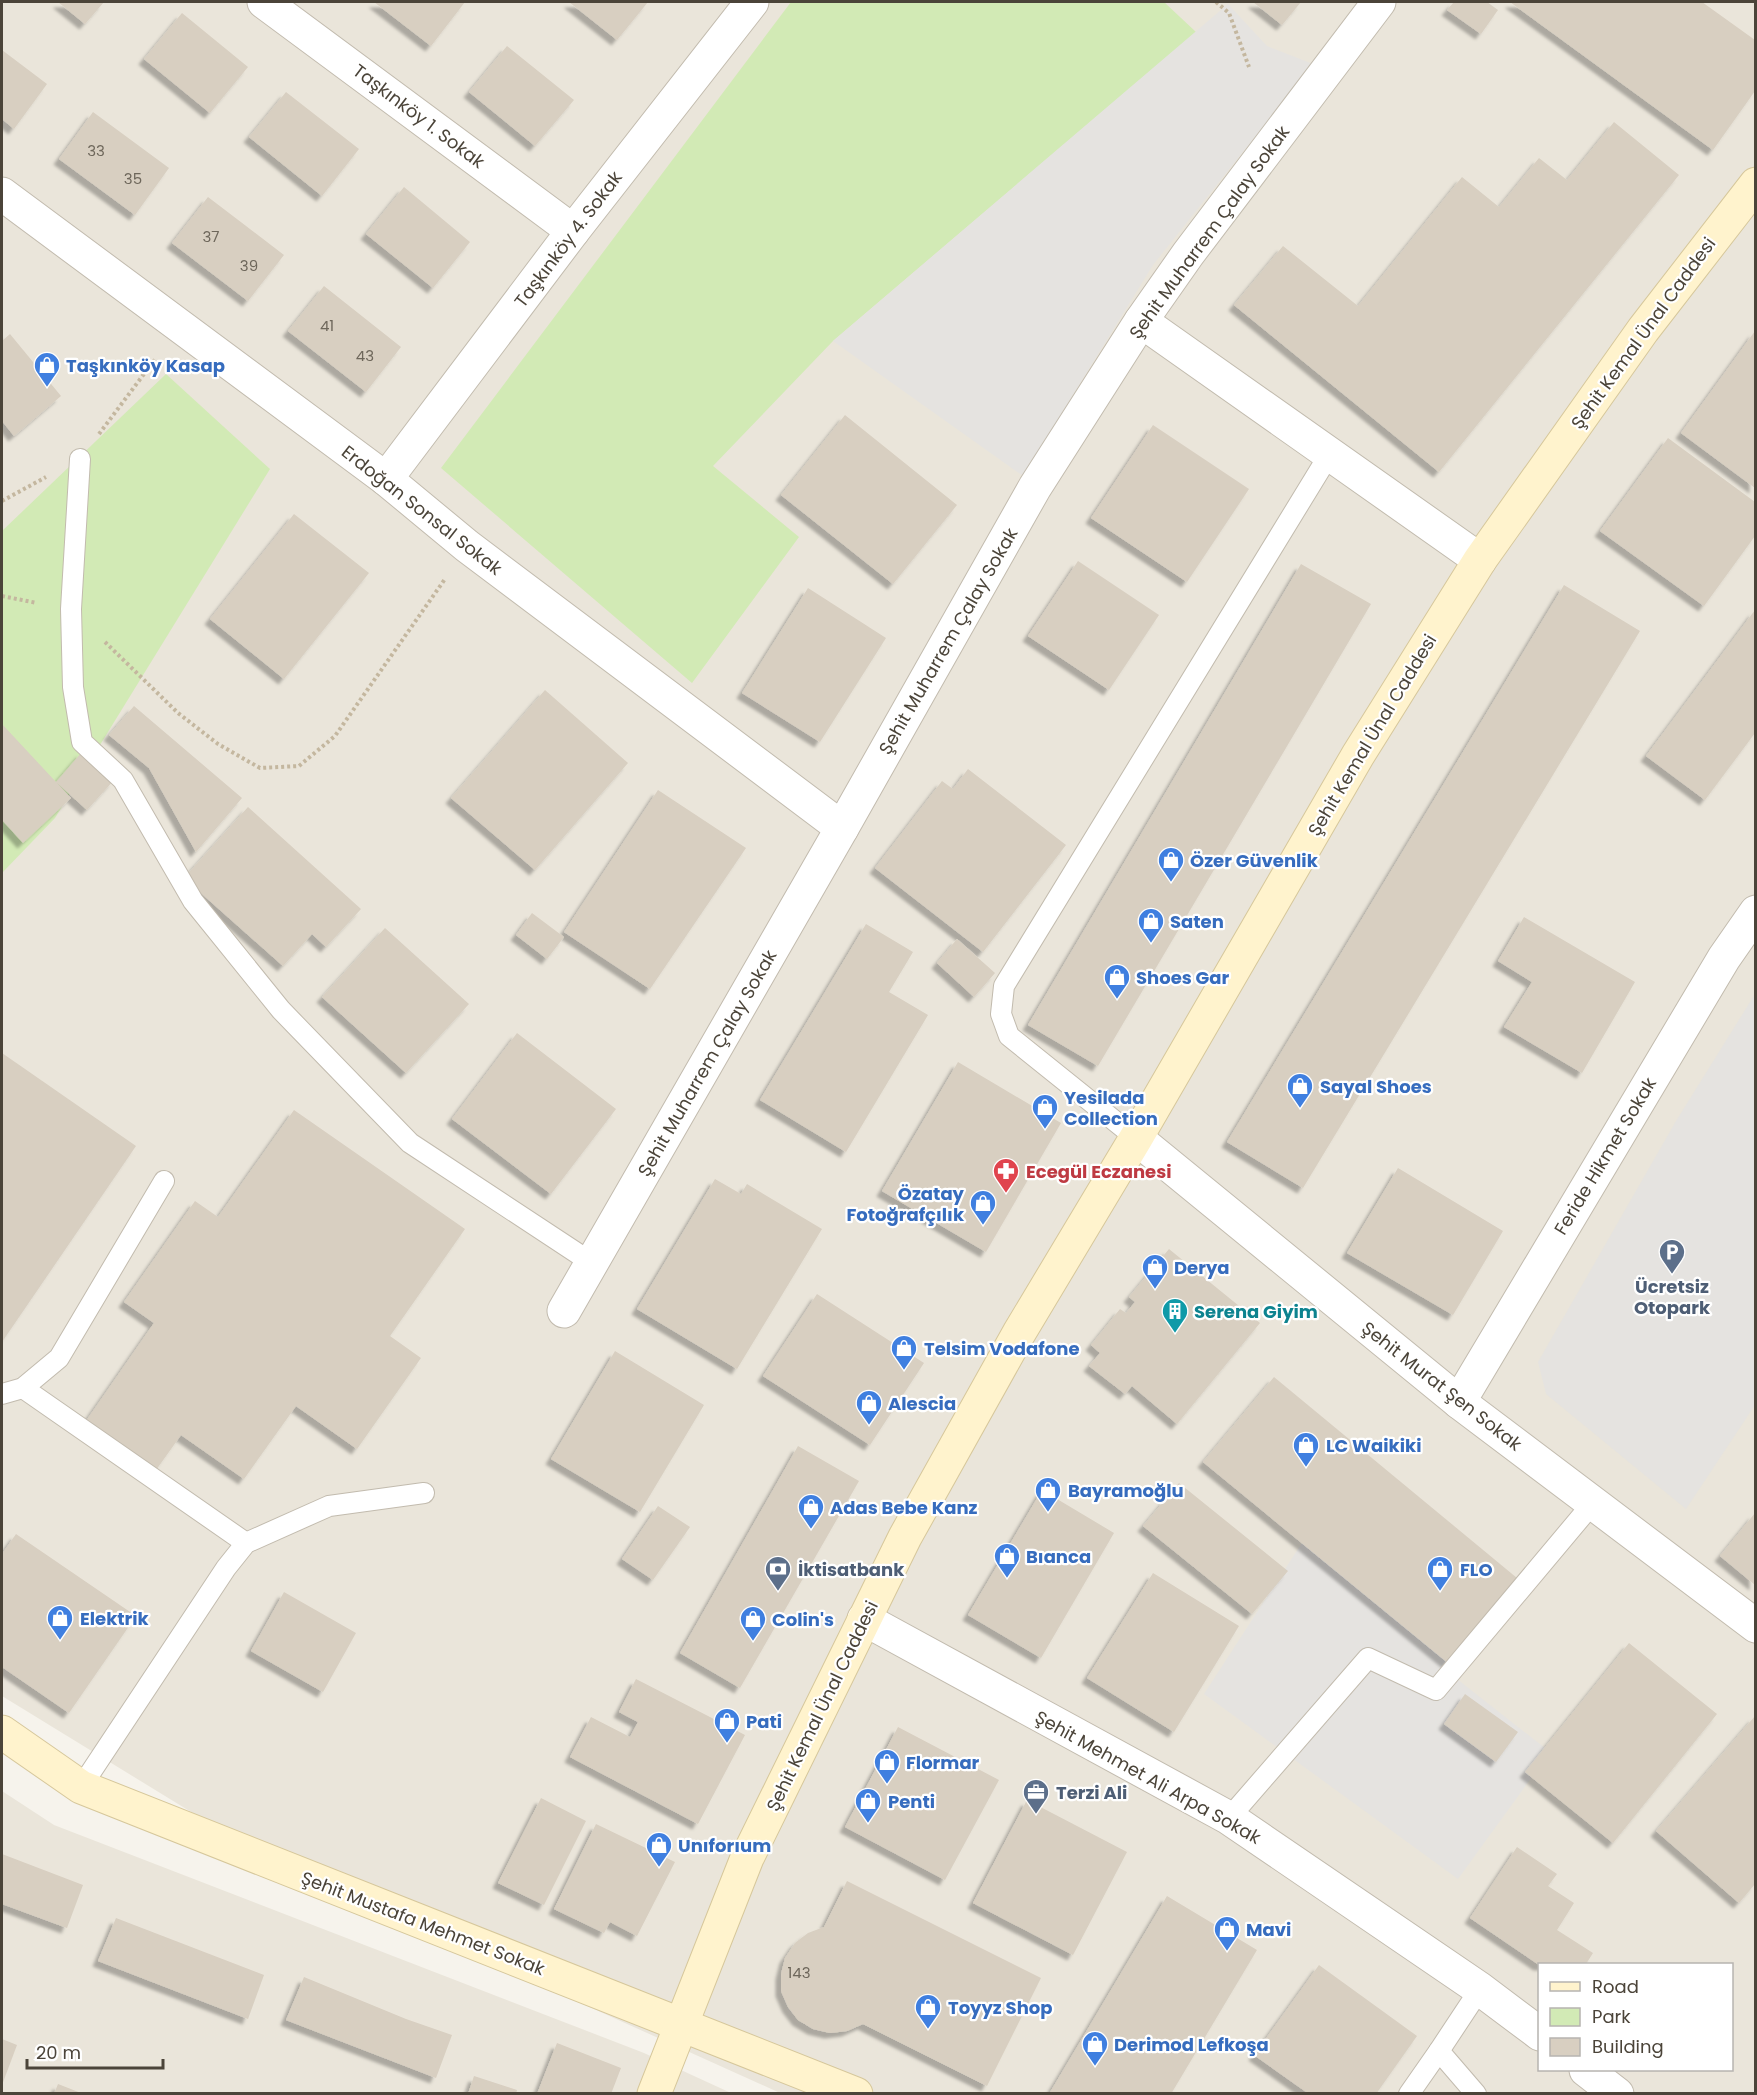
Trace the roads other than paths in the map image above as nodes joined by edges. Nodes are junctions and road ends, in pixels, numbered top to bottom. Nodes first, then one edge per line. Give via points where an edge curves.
1 (264, 2) edge
2 (752, 2) edge
3 (1379, 2) edge
4 (1755, 184) edge
5 (2, 194) edge
6 (573, 231) junction
7 (1141, 321) junction
8 (1329, 455) junction
9 (80, 459) road end
10 (386, 479) junction
11 (1480, 560) junction
12 (842, 828) junction
13 (1755, 912) edge
14 (1136, 1138) junction
15 (164, 1181) dead end
16 (592, 1263) junction
17 (564, 1311) dead end
18 (24, 1388) junction
19 (2, 1394) edge
20 (1459, 1402) junction
21 (424, 1493) dead end
22 (1593, 1504) junction
23 (246, 1543) junction
24 (864, 1619) junction
25 (1755, 1626) edge
26 (2, 1732) edge
27 (81, 1787) junction
28 (1229, 1818) junction
29 (1480, 1989) junction
30 (681, 2024) junction
31 (1538, 2033) edge
32 (1439, 2051) junction
33 (1587, 2071) edge
34 (654, 2094) edge
35 (856, 2094) edge
36 (1408, 2094) edge
37 (1476, 2094) edge
38 (1617, 2094) edge

1 - 6 street, Taşkınköy 1. Sokak
2 - 6 street, Taşkınköy 4. Sokak
3 - 7 street, Şehit Muharrem Çalay Sokak
4 - 11 street, Şehit Kemal Ünal Caddesi via 1650,321
5 - 10 street, Erdoğan Sonsal Sokak
6 - 10 street, Taşkınköy 4. Sokak
7 - 8 street
7 - 12 street, Şehit Muharrem Çalay Sokak via 1035,487
8 - 11 street
8 - 14 lane via 1004,986 1001,1014 1009,1036
9 - 16 lane via 71,609 73,687 82,742 123,780 193,901 252,974 410,1143
10 - 12 street, Erdoğan Sonsal Sokak via 467,546
11 - 14 street, Şehit Kemal Ünal Caddesi via 1358,755
12 - 16 street, Şehit Muharrem Çalay Sokak
13 - 20 street, Feride Hikmet Sokak
14 - 20 street, Şehit Murat Şen Sokak
14 - 24 street, Şehit Kemal Ünal Caddesi via 1014,1343 905,1537
15 - 18 lane via 58,1358
16 - 17 street, Şehit Muharrem Çalay Sokak
18 - 19 lane
18 - 23 lane
20 - 22 street, Şehit Murat Şen Sokak
21 - 23 lane via 329,1506
22 - 25 street, Şehit Murat Şen Sokak
22 - 28 lane via 1436,1690 1368,1658
23 - 27 lane
24 - 28 street, Şehit Mehmet Ali Arpa Sokak
24 - 30 street, Şehit Kemal Ünal Caddesi via 747,1858
26 - 27 street, Şehit Mustafa Mehmet Sokak
27 - 30 street, Şehit Mustafa Mehmet Sokak
28 - 29 street, Şehit Mehmet Ali Arpa Sokak
29 - 31 street, Şehit Mehmet Ali Arpa Sokak
29 - 32 lane
30 - 34 street, Şehit Kemal Ünal Caddesi
30 - 35 street, Şehit Mustafa Mehmet Sokak
32 - 36 lane
32 - 37 lane
33 - 38 street

